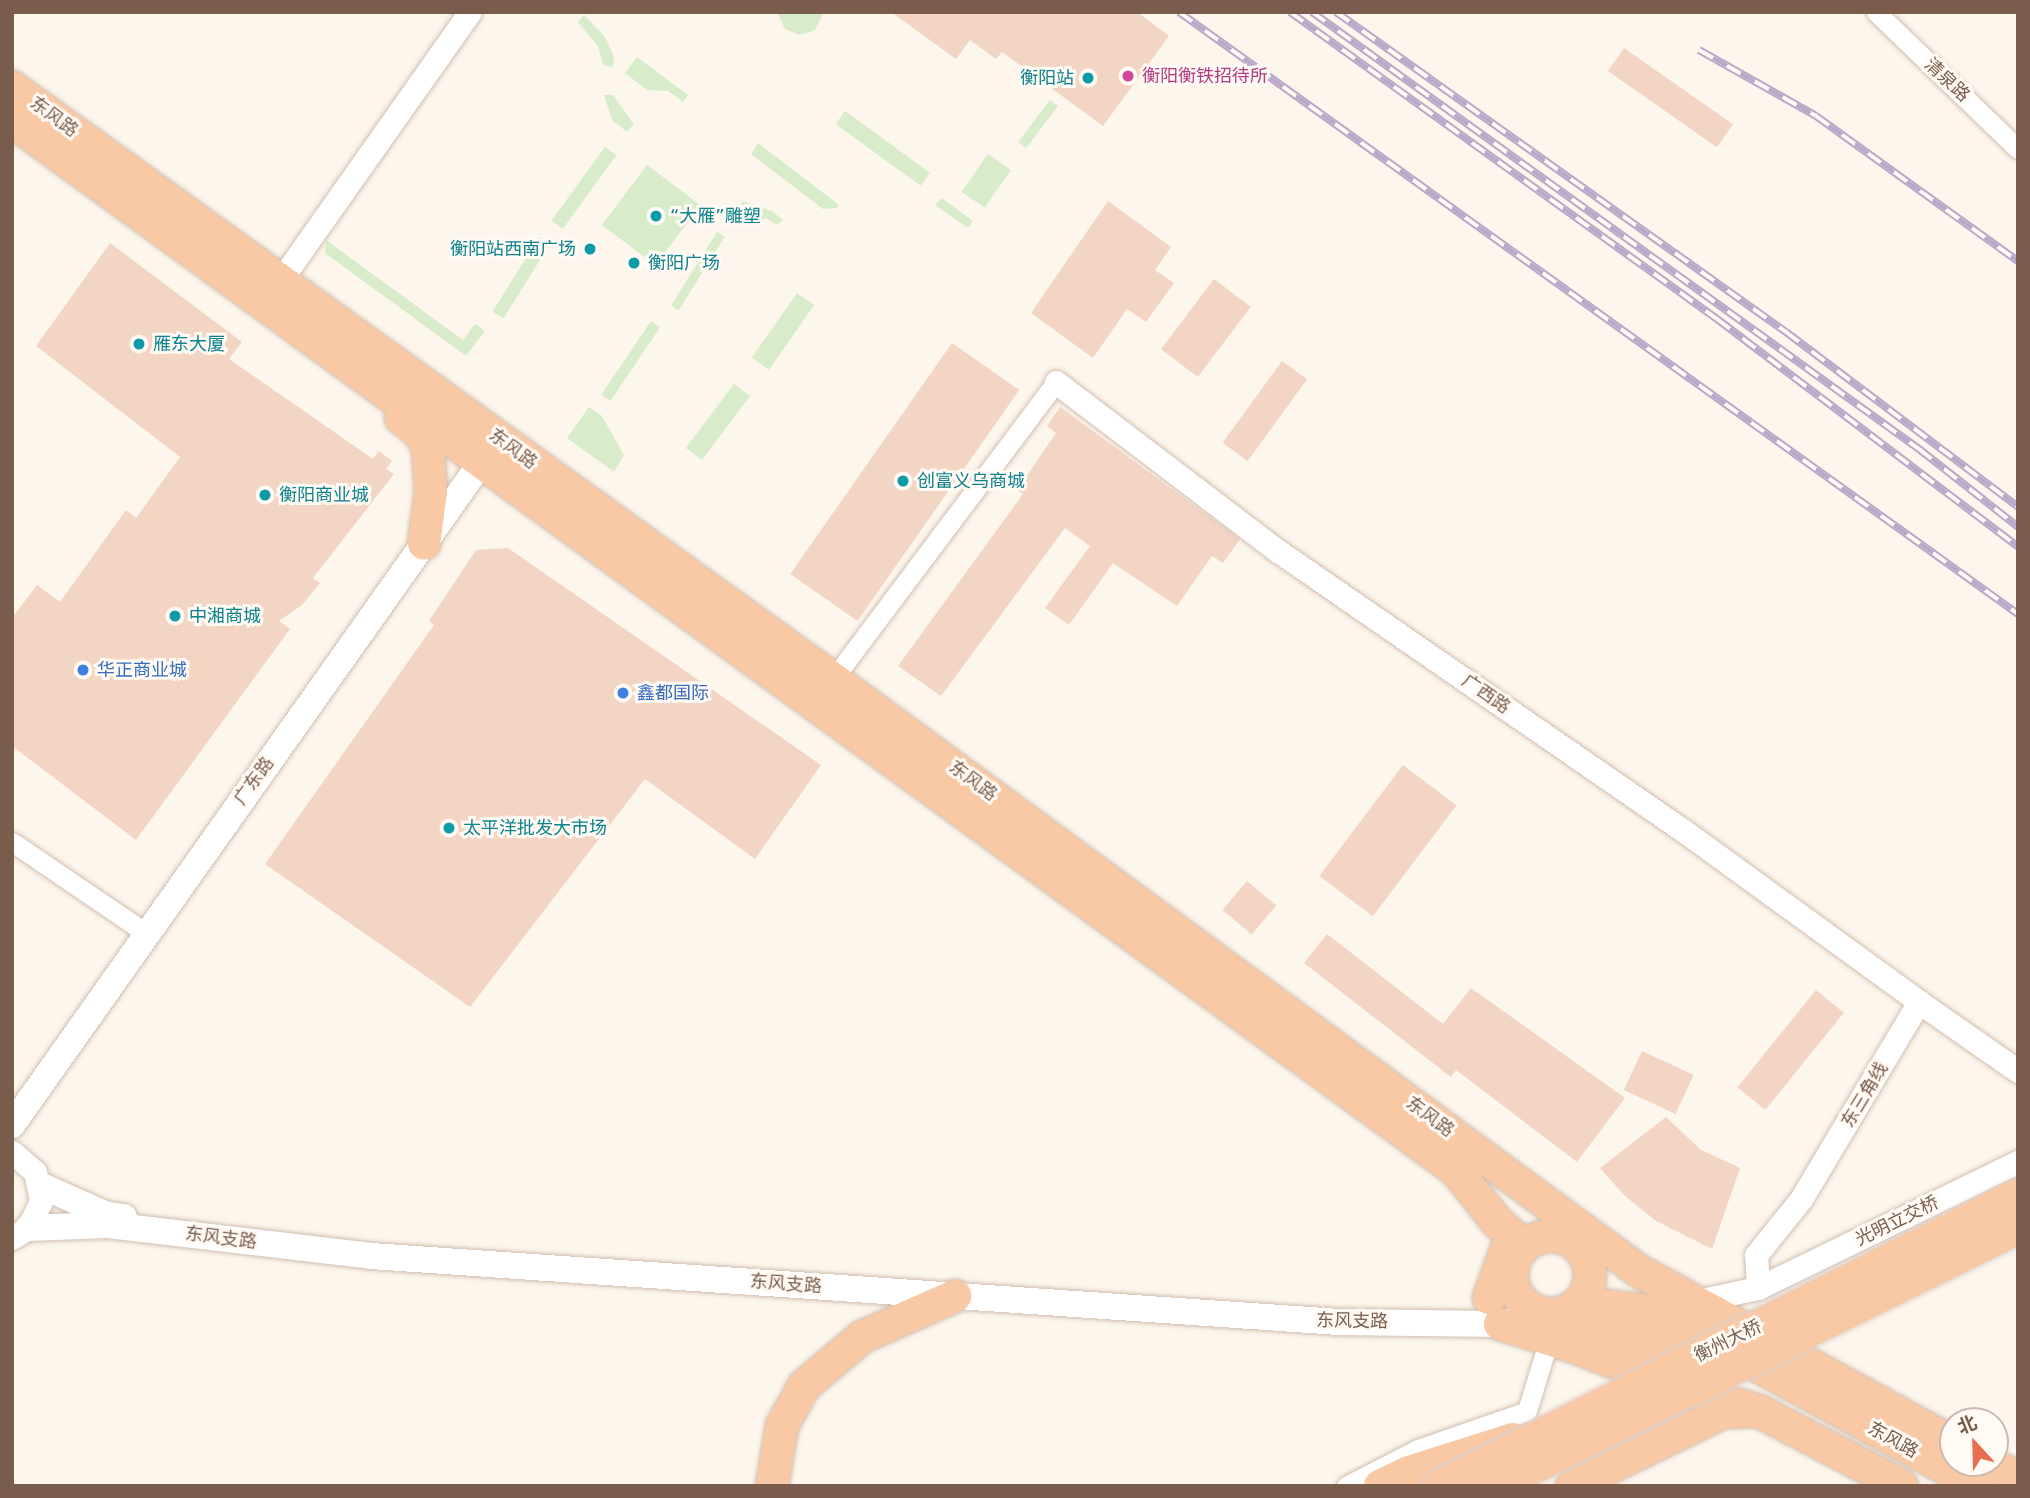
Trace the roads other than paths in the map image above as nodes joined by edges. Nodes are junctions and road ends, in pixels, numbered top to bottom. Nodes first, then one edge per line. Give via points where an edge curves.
1 (470, 12) edge
2 (1876, 12) edge
3 (12, 88) edge
4 (12, 121) edge
5 (2018, 149) edge
6 (270, 290) junction
7 (1056, 382) joint
8 (491, 449) junction
9 (424, 544) junction
10 (833, 679) junction
11 (12, 842) edge
12 (146, 933) junction
13 (1919, 1002) junction
14 (2018, 1071) edge
15 (12, 1125) edge
16 (12, 1152) edge
17 (2018, 1162) edge
18 (40, 1185) junction
19 (2018, 1195) edge
20 (1563, 1214) junction
21 (1499, 1223) junction
22 (2018, 1228) edge
23 (20, 1233) edge
24 (1580, 1249) junction
25 (1519, 1257) junction
26 (1639, 1271) junction
27 (1768, 1284) junction
28 (955, 1296) junction
29 (1698, 1301) junction
30 (1494, 1311) junction
31 (1562, 1321) junction
32 (1759, 1411) junction
33 (1567, 1421) junction
34 (1939, 1435) edge
35 (1652, 1446) junction
36 (772, 1486) edge
37 (1346, 1486) edge
38 (1380, 1486) edge
39 (1439, 1486) edge
40 (1496, 1486) edge
41 (1572, 1486) edge
42 (1595, 1486) edge
43 (1902, 1486) edge
44 (1940, 1486) edge
45 (1978, 1486) edge

1 - 6 street
2 - 5 street, 清泉路
3 - 6 highway, 东风路
4 - 6 highway, 东风路
6 - 8 highway, 东风路
6 - 9 highway via 340,371 419,432 428,447 431,491
7 - 10 street
7 - 13 street, 广西路 via 1278,551 1684,831
8 - 9 main road, 广东路
8 - 10 highway, 东风路
8 - 21 highway, 东风路 via 1456,1170
9 - 12 main road, 广东路
10 - 20 highway, 东风路
11 - 12 street
12 - 15 main road, 广东路
13 - 14 street
13 - 27 street, 东三角线 via 1801,1199 1756,1255
16 - 18 street via 30,1166
17 - 27 street, 光明立交桥
18 - 23 street via 41,1200
18 - 30 main road, 东风支路 via 107,1215 369,1244 1337,1313
19 - 33 highway, 衡州大桥, bridge
20 - 24 highway
20 - 26 highway, 东风路
21 - 25 highway, 东风路
21 - 30 highway via 1507,1246
22 - 40 highway, 衡州大桥, bridge
23 - 28 main road, 东风支路 via 108,1225 371,1256
24 - 25 highway via 1554,1237
24 - 26 highway
24 - 31 highway via 1590,1281
25 - 30 main road
25 - 31 highway via 1512,1281 1523,1302
26 - 29 highway, 东风路
27 - 29 street, 光明立交桥
28 - 30 main road, 东风支路 via 1338,1322
28 - 36 highway via 862,1337 804,1386 782,1426
29 - 34 highway, 东风路
30 - 31 highway
31 - 32 highway, 东风路 via 1664,1382
31 - 37 street via 1527,1411 1418,1449
31 - 44 highway via 1776,1391
31 - 45 highway, 东风路 via 1659,1312
32 - 35 highway via 1723,1412
32 - 43 highway, 东风路
33 - 38 highway, bridge via 1409,1472
33 - 39 highway, 衡州大桥, bridge
35 - 41 highway
35 - 42 street via 1642,1462

